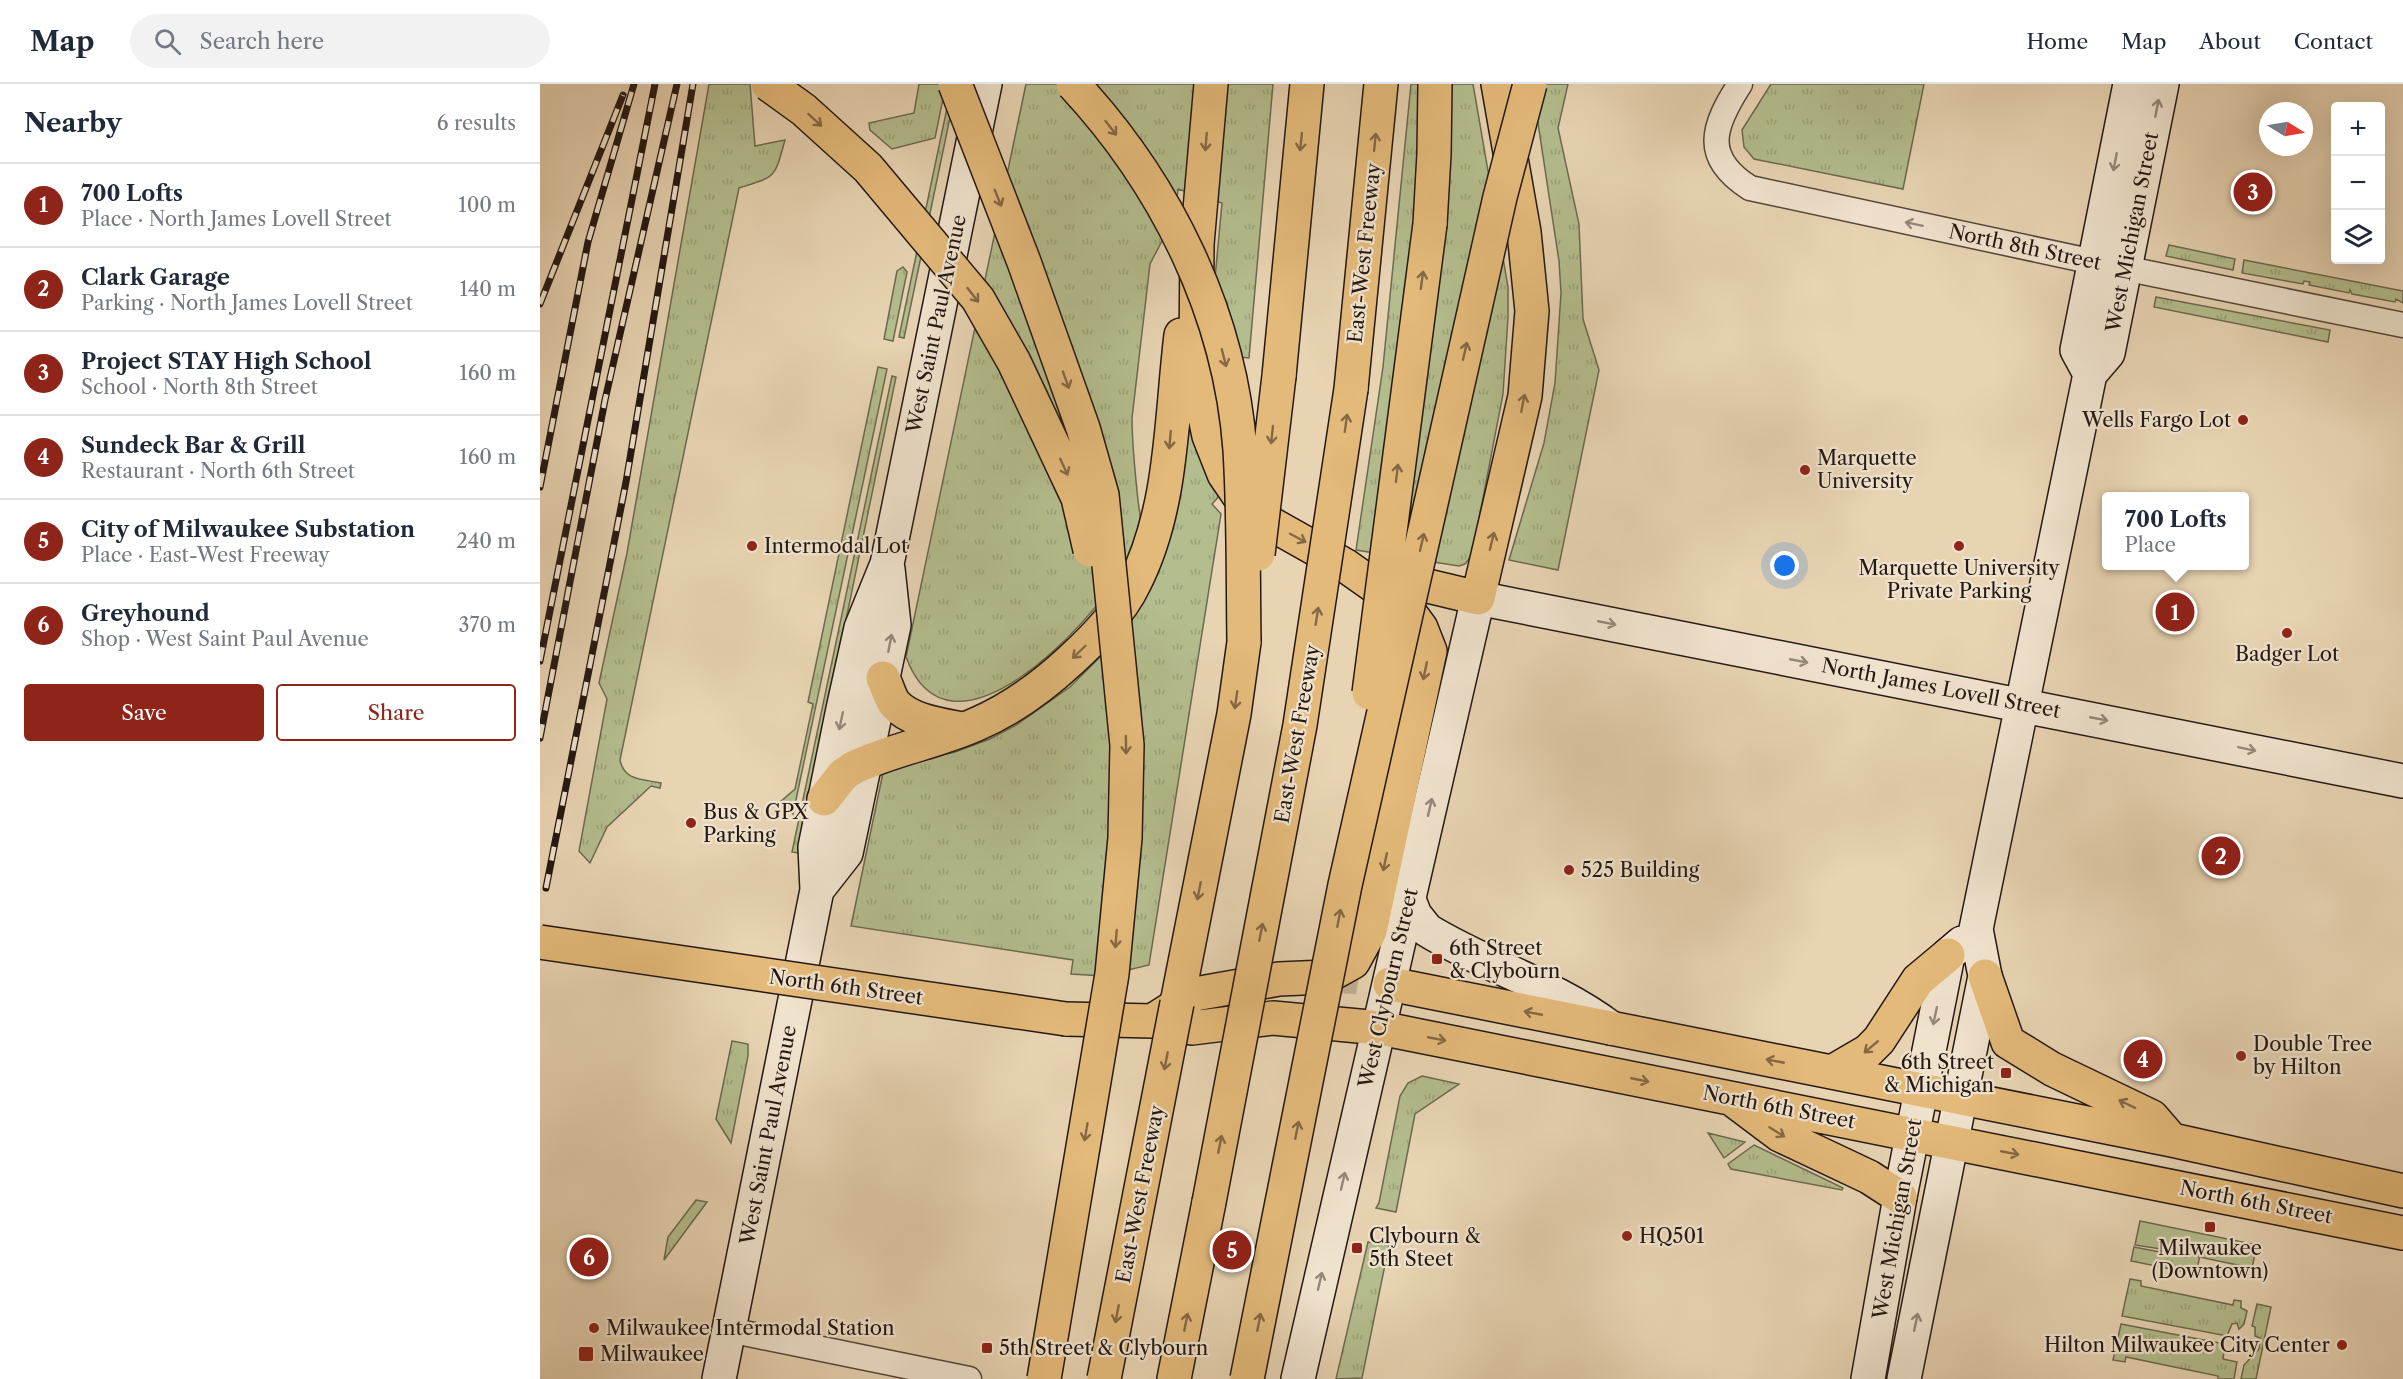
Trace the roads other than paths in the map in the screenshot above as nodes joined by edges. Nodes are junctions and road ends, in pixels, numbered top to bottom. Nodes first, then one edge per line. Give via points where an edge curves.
1 (768, 84) edge
2 (955, 84) edge
3 (985, 84) edge
4 (1073, 84) edge
5 (1211, 84) edge
6 (1307, 84) edge
7 (1381, 84) edge
8 (1435, 84) edge
9 (1498, 84) edge
10 (1530, 84) edge
11 (1740, 84) edge
12 (2130, 84) edge
13 (2162, 84) edge
14 (1197, 244) junction
15 (2110, 265) junction
16 (2403, 325) edge
17 (887, 564) junction
18 (1346, 566) junction
19 (1479, 598) junction
20 (1244, 642) junction
21 (883, 678) junction
22 (1123, 686) junction
23 (2021, 703) junction
24 (962, 729) junction
25 (865, 762) junction
26 (2403, 781) edge
27 (824, 800) junction
28 (1345, 885) junction
29 (818, 890) junction
30 (1409, 900) junction
31 (1976, 929) junction
32 (540, 942) edge
33 (1948, 955) junction
34 (1985, 976) junction
35 (1390, 984) junction
36 (1153, 1021) junction
37 (1380, 1028) junction
38 (1611, 1028) junction
39 (1832, 1072) junction
40 (1920, 1090) junction
41 (1730, 1097) junction
42 (1961, 1098) junction
43 (1912, 1133) junction
44 (2172, 1140) junction
45 (1952, 1141) junction
46 (2403, 1191) edge
47 (1900, 1197) junction
48 (2403, 1233) edge
49 (729, 1330) junction
50 (719, 1379) edge
51 (969, 1379) edge
52 (1044, 1379) edge
53 (1104, 1379) edge
54 (1174, 1379) edge
55 (1248, 1379) edge
56 (1298, 1379) edge
57 (1868, 1379) edge
58 (1904, 1379) edge

1 -> 22 main road, bridge via 804,110 868,168 983,308 1014,362 1078,498
2 -> 22 main road, bridge via 1024,262 1083,428 1102,495
3 - 17 street, West Saint Paul Avenue
4 -> 20 main road, bridge via 1135,159 1172,220 1189,253 1215,325 1225,358 1240,449
5 -> 14 main road
6 -> 20 main road, East-West Freeway, bridge via 1265,503
54 -> 7 main road, East-West Freeway, bridge via 1300,725 1351,388
28 -> 8 main road, bridge via 1430,224
19 -> 9 main road via 1525,396 1532,323 1524,232
28 -> 10 main road, bridge via 1500,197
15 -> 11 street, North 8th Street via 1750,188 1724,167 1715,130
12 -> 15 street, West Michigan Street
15 -> 13 street, West Michigan Street
14 -> 18 main road via 1196,353 1201,398 1209,436 1224,474 1250,512
14 -> 24 main road via 1185,294 1168,457 1156,527 1134,585 1099,633 1058,672 1015,704
15 - 16 street, North 8th Street
15 - 23 street, West Michigan Street via 2108,353 2090,374
21 -> 17 street, West Saint Paul Avenue via 894,625
17 -> 27 street, West Saint Paul Avenue via 861,628
18 - 19 main road
18 -> 36 main road via 1407,609 1421,628 1430,651 1370,932 1353,962 1326,977 1279,978 1195,994
19 -> 23 street, North James Lovell Street
30 -> 19 street, West Clybourn Street
20 -> 53 main road, East-West Freeway, bridge via 1234,714
21 - 24 main road via 901,710 937,725
21 - 25 street, West Saint Paul Avenue
22 -> 52 main road, bridge via 1127,745 1125,838 1112,974
23 -> 26 street, North James Lovell Street
23 - 31 street, West Michigan Street
24 - 25 main road
25 - 27 main road via 843,775
25 - 29 street, West Saint Paul Avenue via 846,853
27 - 29 street, West Saint Paul Avenue via 815,847
55 -> 28 main road, bridge
29 - 49 street, West Saint Paul Avenue
30 - 35 street, West Clybourn Street
30 - 38 street via 1426,930 1582,1006
31 - 33 street
31 - 34 street, West Michigan Street
32 - 36 main road, North 6th Street, bridge via 1066,1018
33 -> 39 main road via 1918,980 1879,1040
33 -> 40 street, West Michigan Street
34 - 42 street, West Michigan Street
44 -> 34 main road via 2152,1118 2052,1069 2008,1042
35 - 37 street, West Clybourn Street
38 -> 35 main road, North 6th Street
36 - 37 main road, North 6th Street via 1192,1028 1273,1018
37 -> 41 main road, North 6th Street
56 -> 37 street, West Clybourn Street
39 -> 38 main road, North 6th Street
39 - 40 main road, North 6th Street
40 - 42 main road, North 6th Street
40 - 43 street, West Michigan Street
41 - 43 main road, North 6th Street
41 -> 47 main road via 1780,1135 1869,1177
42 - 44 main road, North 6th Street
42 - 45 street, West Michigan Street
43 - 45 main road, North 6th Street
43 - 47 street, West Michigan Street
44 - 46 main road, North 6th Street
45 -> 48 main road, North 6th Street
58 -> 45 street, West Michigan Street
47 - 57 street, West Michigan Street
49 - 50 street, West Saint Paul Avenue
49 - 51 street

